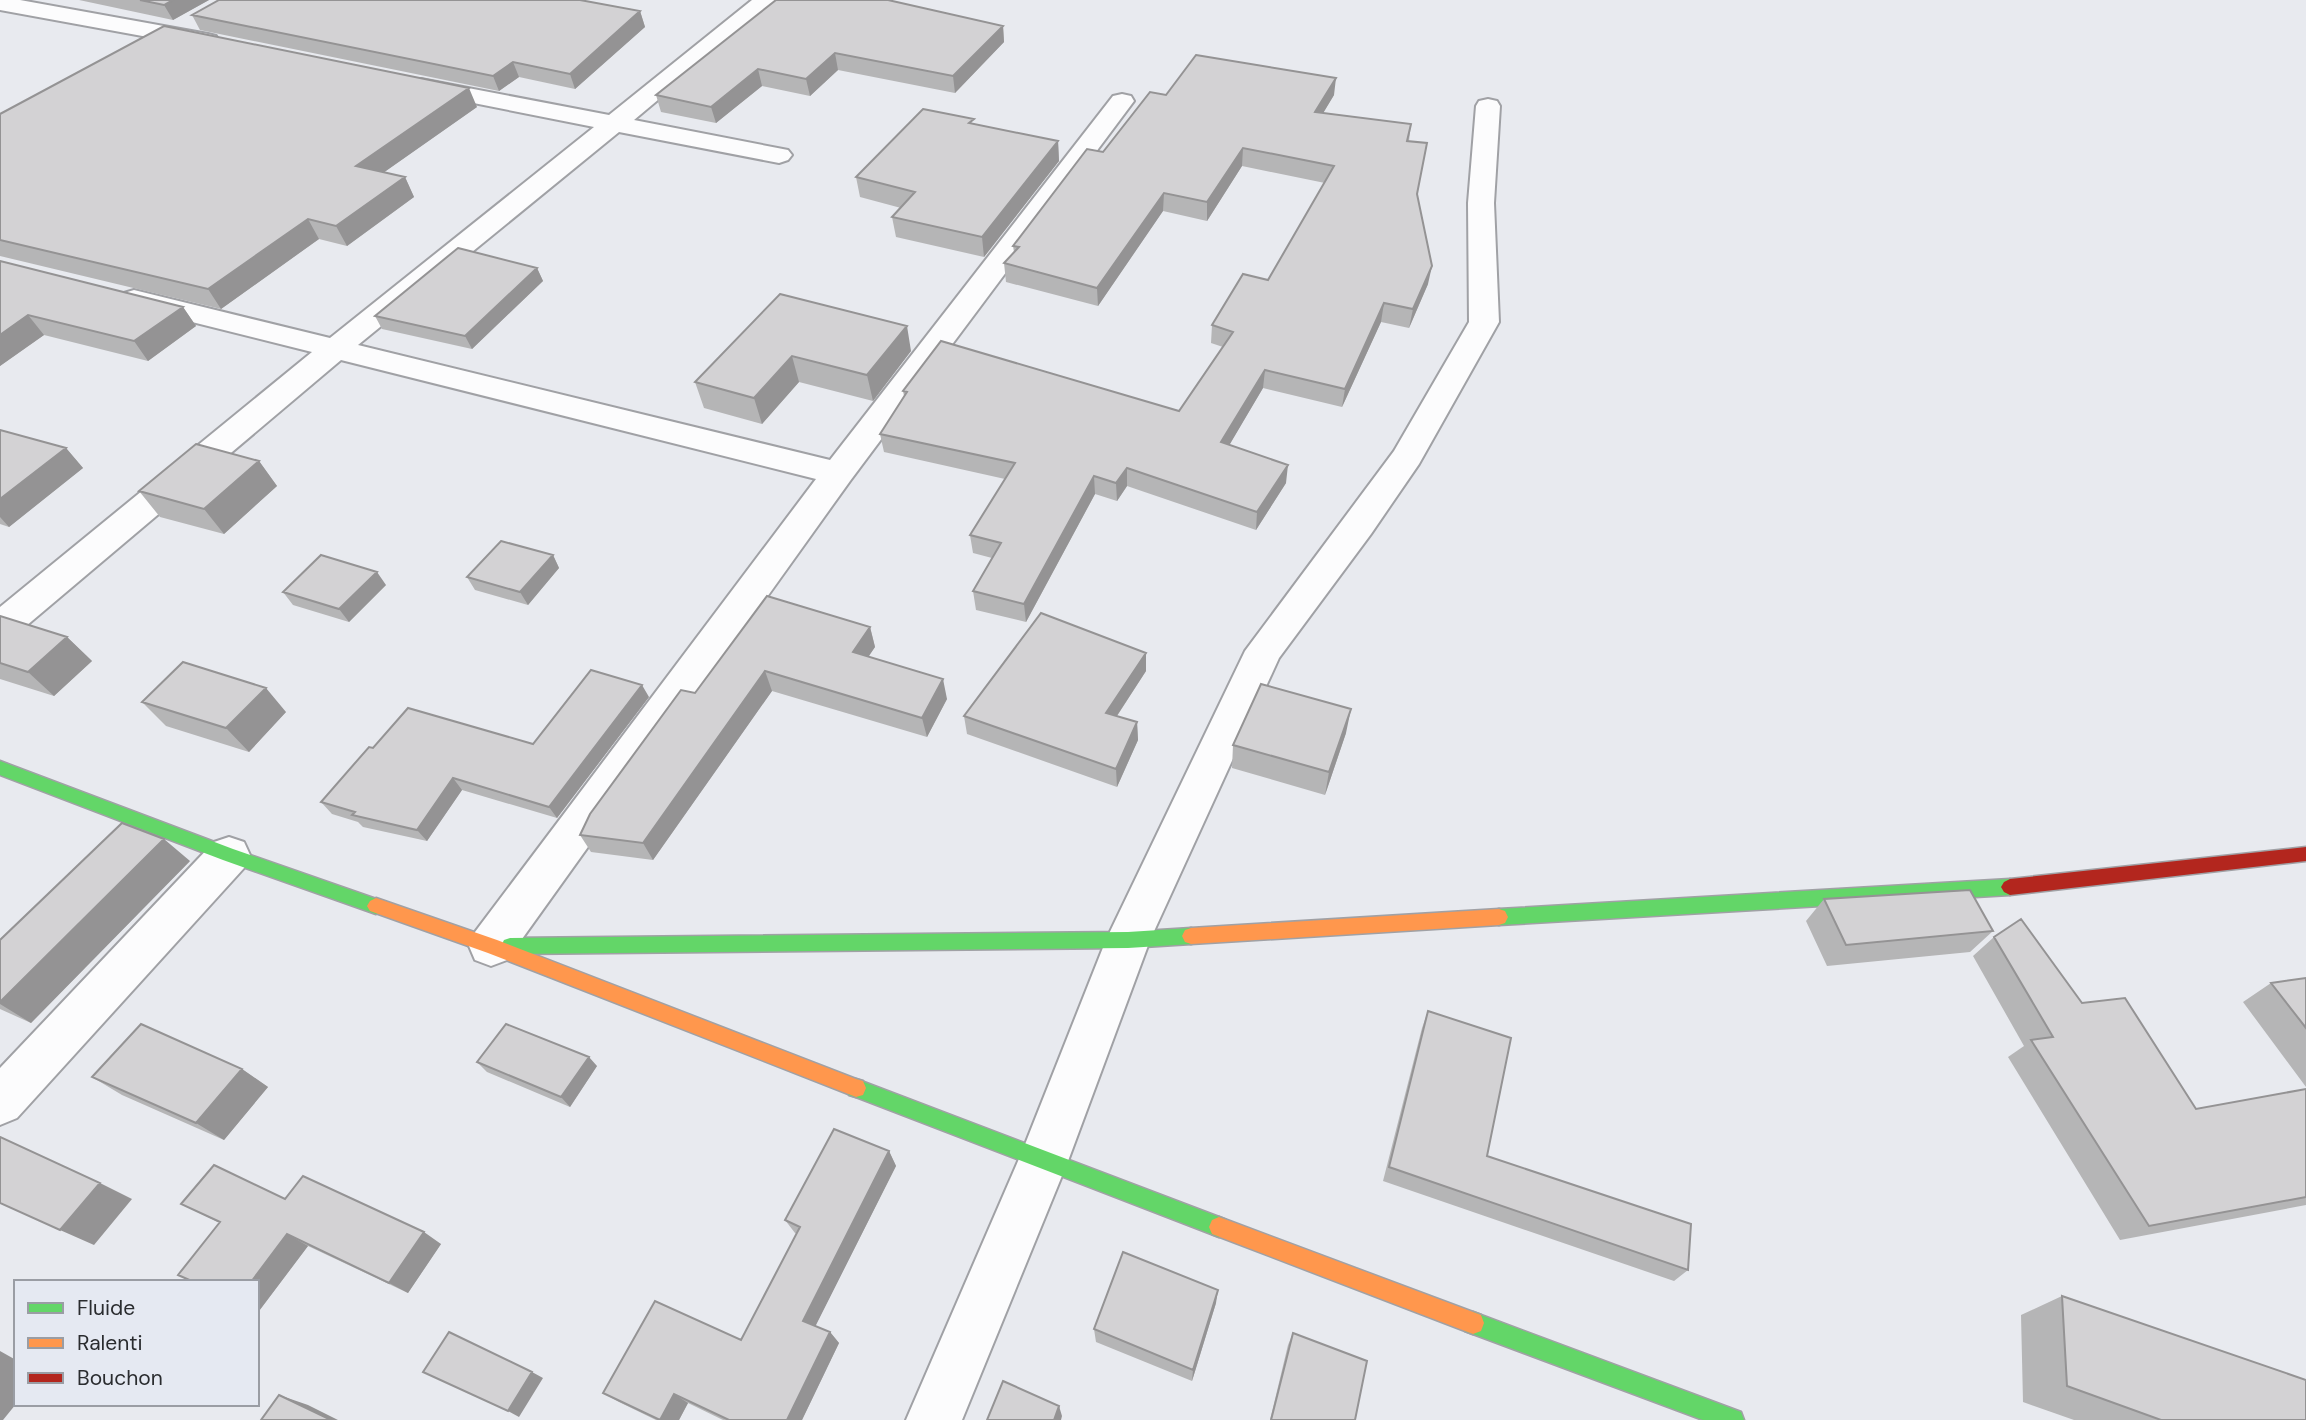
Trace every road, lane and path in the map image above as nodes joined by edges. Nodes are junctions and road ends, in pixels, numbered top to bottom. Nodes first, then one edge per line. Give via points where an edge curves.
1 (766, 0) edge
2 (0, 3) edge
3 (194, 20) edge
4 (170, 33) junction
5 (224, 45) edge
6 (134, 53) edge
7 (400, 82) edge
8 (1122, 101) dead end
9 (1488, 106) dead end
10 (616, 124) junction
11 (779, 155) dead end
12 (107, 292) edge
13 (335, 349) junction
14 (838, 472) junction
15 (0, 627) edge
16 (0, 768) edge
17 (2306, 854) edge
18 (229, 855) junction
19 (1128, 940) junction
20 (491, 946) junction
21 (0, 1102) edge
22 (1042, 1161) junction
23 (934, 1420) edge
24 (1733, 1420) edge

1 - 10 street
2 - 4 street
3 - 4 street
4 - 5 street
4 - 6 street
7 - 10 street
8 - 14 street
9 - 19 street via 1481,202 1484,322 1407,456 1264,651
10 - 11 street
10 - 13 street
12 - 13 street
13 - 14 street
13 - 15 street
14 - 20 street
16 - 18 street
17 - 19 street via 2020,886
18 - 20 street
18 - 21 street
19 - 20 street
19 - 22 street
20 - 22 street
22 - 23 street
22 - 24 street

